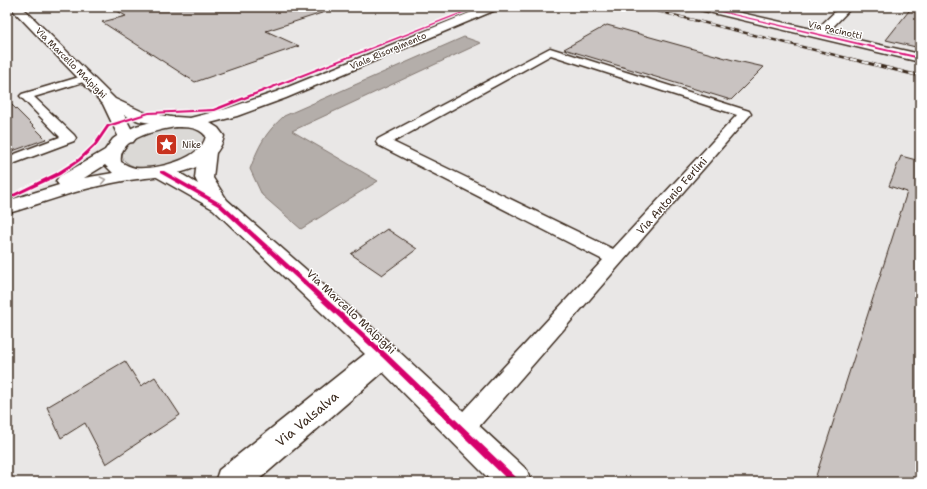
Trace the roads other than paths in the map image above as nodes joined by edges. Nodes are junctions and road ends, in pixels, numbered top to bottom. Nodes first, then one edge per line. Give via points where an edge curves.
1 (16, 7) edge
2 (494, 7) edge
3 (700, 7) edge
4 (846, 7) edge
5 (818, 34) junction
6 (920, 58) edge
7 (86, 78) junction
8 (281, 95) junction
9 (110, 102) junction
10 (184, 122) junction
11 (127, 138) junction
12 (211, 144) junction
13 (112, 154) junction
14 (7, 162) edge
15 (162, 172) junction
16 (136, 173) junction
17 (220, 205) junction
18 (9, 207) edge
19 (615, 258) junction
20 (384, 355) junction
21 (461, 430) junction
22 (231, 482) edge
23 (515, 482) edge

1 - 7 street, Via Marcello Malpighi
2 - 8 street, Viale Risorgimento
3 - 5 street, Via Pacinotti
4 - 5 street, Via Pacinotti
5 - 6 street, Via Pacinotti
7 - 9 street, Via Marcello Malpighi
7 - 14 lane via 26,96 70,138
8 - 10 street, Viale Risorgimento via 231,113
8 - 12 street, Viale Risorgimento via 240,117
9 - 10 street, Via Marcello Malpighi via 139,116
9 - 11 street, Via Marcello Malpighi
10 - 11 street, Viale Risorgimento via 150,127
10 - 12 street via 204,125 211,130
11 - 13 street, Viale Risorgimento
12 - 15 street, Viale Risorgimento via 195,160
12 - 17 street, Via Marcello Malpighi via 204,178
13 - 16 street, Viale Risorgimento via 112,161 116,167
13 - 18 street, Viale Risorgimento via 78,175
15 - 16 street, Viale Risorgimento
15 - 17 street, Via Marcello Malpighi
18 -> 16 street, Viale Risorgimento via 83,184
17 - 20 street, Via Marcello Malpighi
19 - 19 lane, Via Antonio Ferlini via 745,114 550,51 382,142
19 - 21 lane, Via Antonio Ferlini
20 - 21 street, Via Marcello Malpighi
20 - 22 street, Via Valsalva
21 - 23 street, Via Marcello Malpighi

